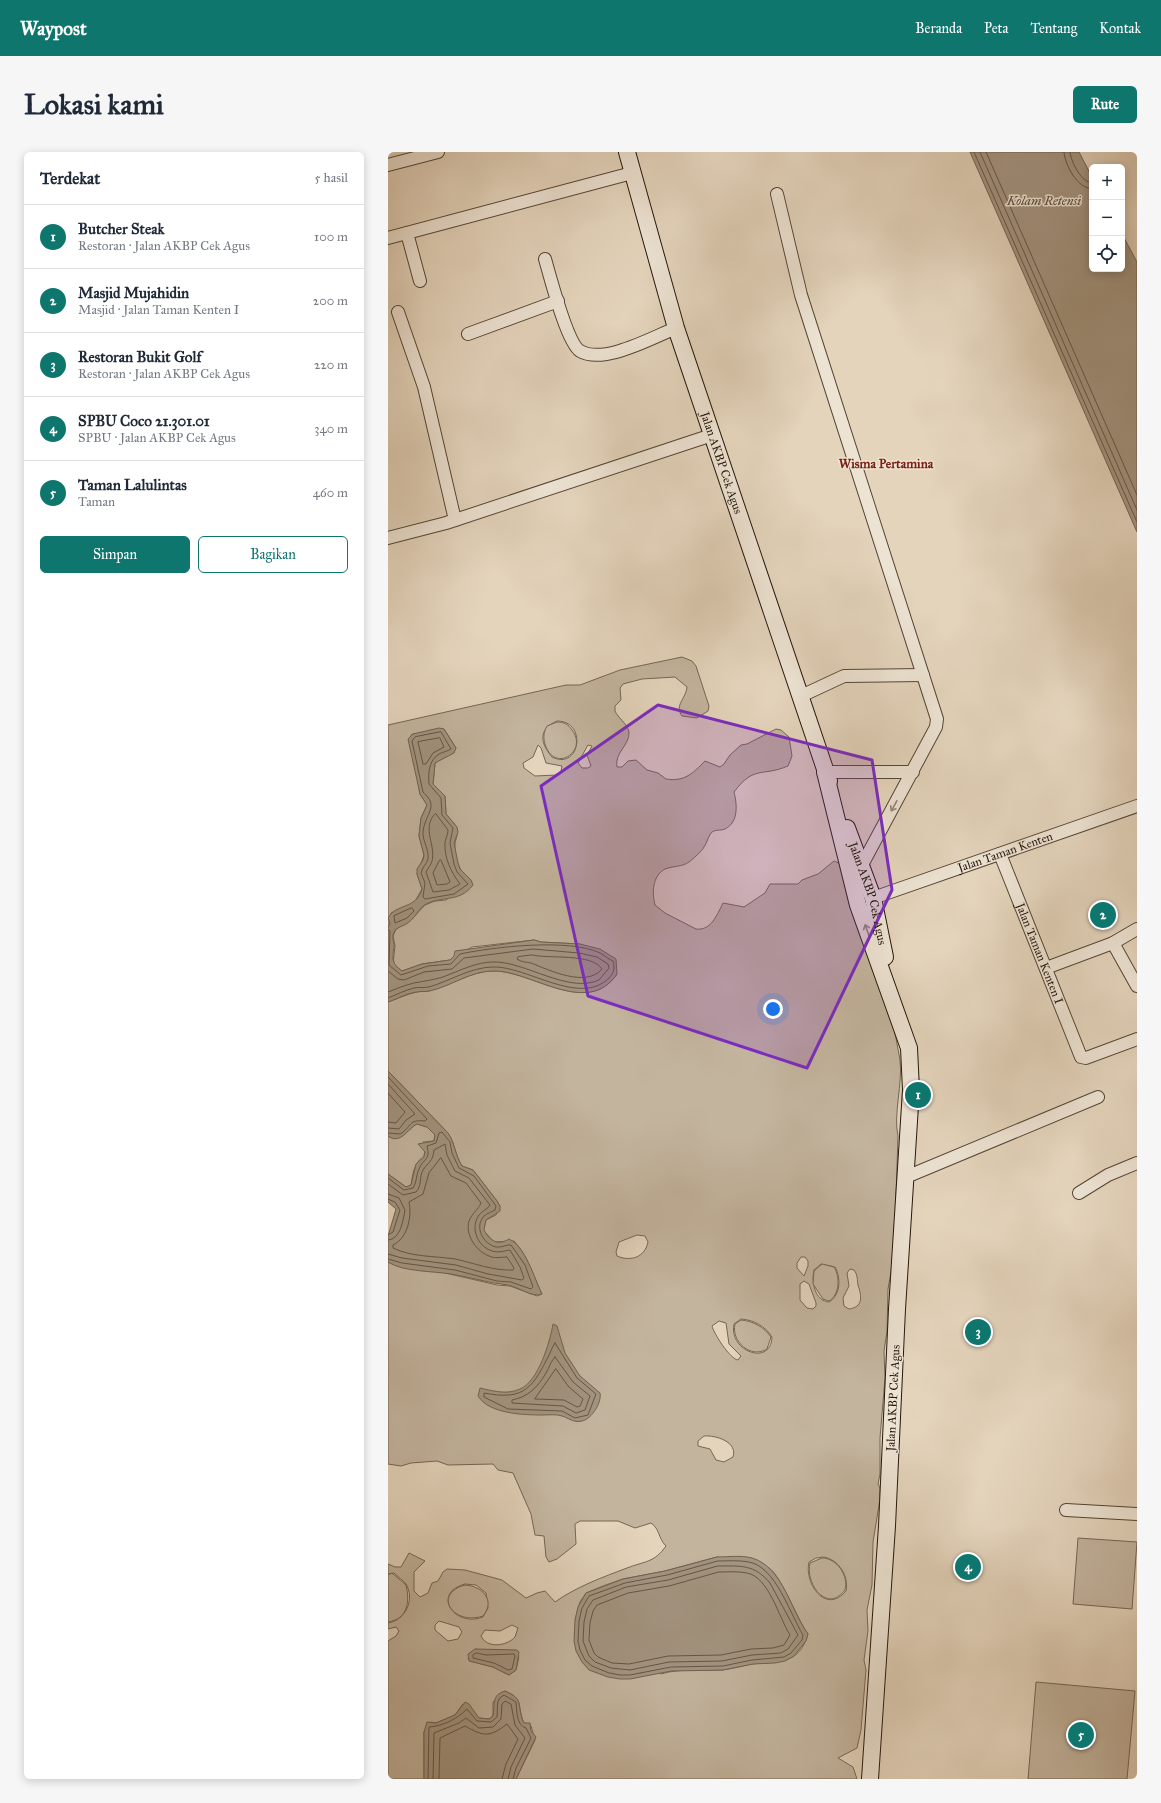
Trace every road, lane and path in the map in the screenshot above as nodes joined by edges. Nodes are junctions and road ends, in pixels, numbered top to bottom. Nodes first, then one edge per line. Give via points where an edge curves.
1 (438, 152) edge
2 (627, 152) edge
3 (388, 165) edge
4 (632, 173) junction
5 (777, 194) dead end
6 (407, 233) junction
7 (388, 238) edge
8 (545, 259) dead end
9 (420, 281) dead end
10 (558, 301) junction
11 (398, 312) dead end
12 (676, 328) junction
13 (468, 334) dead end
14 (712, 435) junction
15 (455, 520) junction
16 (388, 538) edge
17 (923, 675) junction
18 (801, 696) junction
19 (825, 772) junction
20 (913, 772) junction
21 (1137, 806) edge
22 (1000, 854) junction
23 (862, 865) junction
24 (873, 898) junction
25 (1137, 929) edge
26 (1113, 943) junction
27 (1046, 968) junction
28 (1137, 986) edge
29 (898, 1019) junction
30 (1137, 1039) edge
31 (1098, 1097) dead end
32 (1137, 1163) edge
33 (906, 1177) junction
34 (1079, 1192) dead end
35 (1066, 1510) dead end
36 (1137, 1514) edge
37 (870, 1779) edge

1 - 3 street
2 - 4 main road, Jalan AKBP Cek Agus
4 - 6 street
4 - 12 main road, Jalan AKBP Cek Agus
5 - 17 street via 801,295
6 - 7 street
6 - 9 street
8 - 10 street
10 - 12 street via 575,345 580,351 592,354 620,351
10 - 13 street
11 - 15 street via 424,387
12 - 14 main road, Jalan AKBP Cek Agus
14 - 15 street
14 - 18 main road, Jalan AKBP Cek Agus
15 - 16 street
17 - 18 street via 844,676
17 - 20 street via 936,713 937,724
18 - 19 main road, Jalan AKBP Cek Agus
19 - 20 street
19 - 23 main road, Jalan AKBP Cek Agus
29 -> 19 main road, Jalan AKBP Cek Agus via 858,905
20 -> 23 street
21 - 22 street, Jalan Taman Kenten
22 - 24 street, Jalan Taman Kenten
22 - 27 street, Jalan Taman Kenten I
23 - 24 main road, Jalan AKBP Cek Agus
24 - 29 main road, Jalan AKBP Cek Agus
25 - 26 street
26 - 27 street
26 - 28 street
27 - 30 street, Jalan Taman Kenten I via 1082,1058
29 - 33 main road, Jalan AKBP Cek Agus via 909,1048 910,1062
31 - 33 street
32 - 34 street via 1108,1175
33 - 37 main road, Jalan AKBP Cek Agus
35 - 36 street

